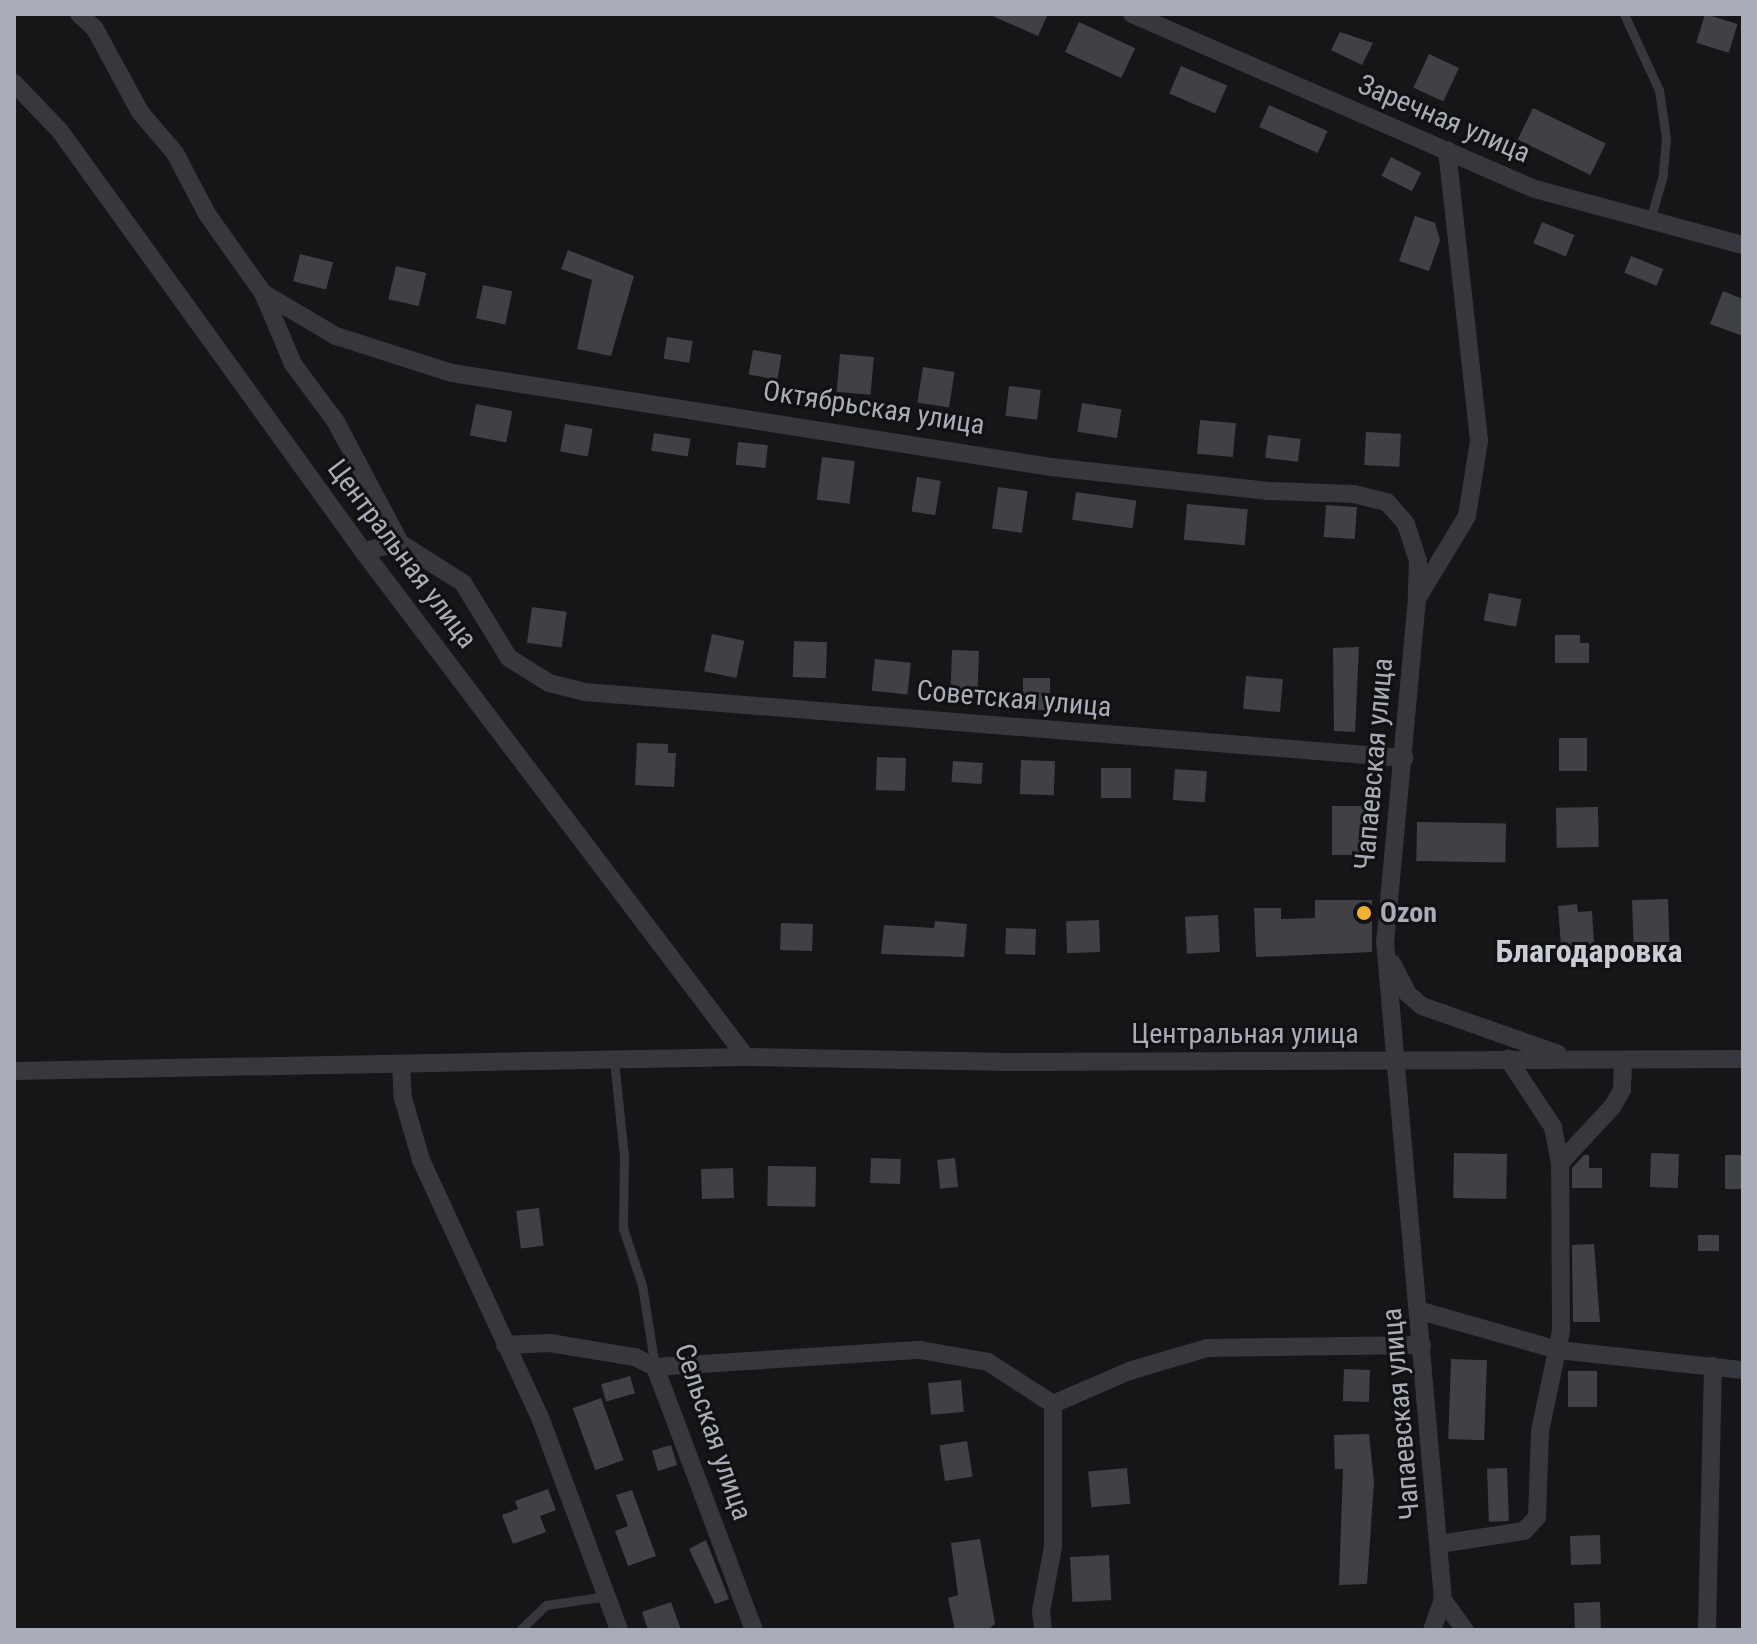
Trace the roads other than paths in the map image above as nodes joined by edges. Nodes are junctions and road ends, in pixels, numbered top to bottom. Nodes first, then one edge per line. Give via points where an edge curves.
1 (79, 14) edge
2 (1132, 14) edge
3 (1624, 14) edge
4 (14, 83) edge
5 (1447, 150) junction
6 (1650, 220) junction
7 (1743, 245) edge
8 (263, 293) junction
9 (400, 543) junction
10 (363, 551) junction
11 (1417, 599) junction
12 (1404, 758) junction
13 (1385, 941) junction
14 (746, 1057) junction
15 (1568, 1057) junction
16 (1508, 1059) junction
17 (1743, 1059) edge
18 (614, 1060) junction
19 (1623, 1060) junction
20 (1394, 1062) junction
21 (401, 1064) junction
22 (14, 1071) edge
23 (1560, 1163) junction
24 (1421, 1311) junction
25 (505, 1345) junction
26 (1422, 1345) junction
27 (1558, 1350) junction
28 (1713, 1366) junction
29 (655, 1367) junction
30 (1743, 1370) edge
31 (1053, 1404) junction
32 (1439, 1544) junction
33 (607, 1596) junction
34 (1443, 1600) junction
35 (520, 1630) edge
36 (619, 1630) edge
37 (754, 1630) edge
38 (1043, 1630) edge
39 (1432, 1630) edge
40 (1465, 1630) edge
41 (1707, 1630) edge

1 - 8 street via 95,29 140,112 175,153 207,214
2 - 5 street, Заречная улица
3 - 6 lane via 1659,90 1666,138 1663,175
4 - 10 street, Центральная улица via 60,131
5 - 6 street, Заречная улица via 1535,189
5 - 11 street, Чапаевская улица via 1479,441 1467,516
6 - 7 street, Заречная улица
8 - 9 street via 293,364 336,422
8 - 11 street, Октябрьская улица via 336,336 452,373 1051,467 1269,491 1354,494 1387,502 1410,536 1418,561
9 - 10 street
9 - 12 street, Советская улица via 463,583 509,658 549,683 620,695
10 - 14 street, Центральная улица
11 - 12 street, Чапаевская улица
12 - 13 street, Чапаевская улица
13 - 15 street via 1395,974 1422,1006
13 - 20 street, Чапаевская улица
14 - 18 street, Центральная улица
14 - 20 street, Центральная улица
15 - 16 street, Центральная улица
15 - 19 street, Центральная улица
16 - 20 street, Центральная улица
16 - 23 street via 1553,1127
17 - 19 street, Центральная улица
18 - 21 street, Центральная улица
18 - 29 lane, Сельская улица via 624,1156 623,1228 642,1285
19 - 23 street via 1622,1090 1613,1106
20 - 24 street, Чапаевская улица
21 - 22 street, Центральная улица
21 - 25 street via 403,1098 421,1160
23 - 27 street
24 - 26 street, Чапаевская улица
24 - 27 street
25 - 29 street via 550,1343 635,1357
25 - 33 street via 541,1420
26 - 31 street via 1207,1348 1129,1371
26 - 32 street, Чапаевская улица
27 - 28 street
27 - 32 street via 1547,1377 1540,1431 1537,1517 1524,1531
28 - 30 street
28 - 41 street
29 - 31 street via 920,1350 988,1362
29 - 37 street, Сельская улица
31 - 38 street via 1053,1547 1041,1611
32 - 34 street, Чапаевская улица
33 - 35 lane via 546,1605
33 - 36 street
34 - 39 street
34 - 40 street

